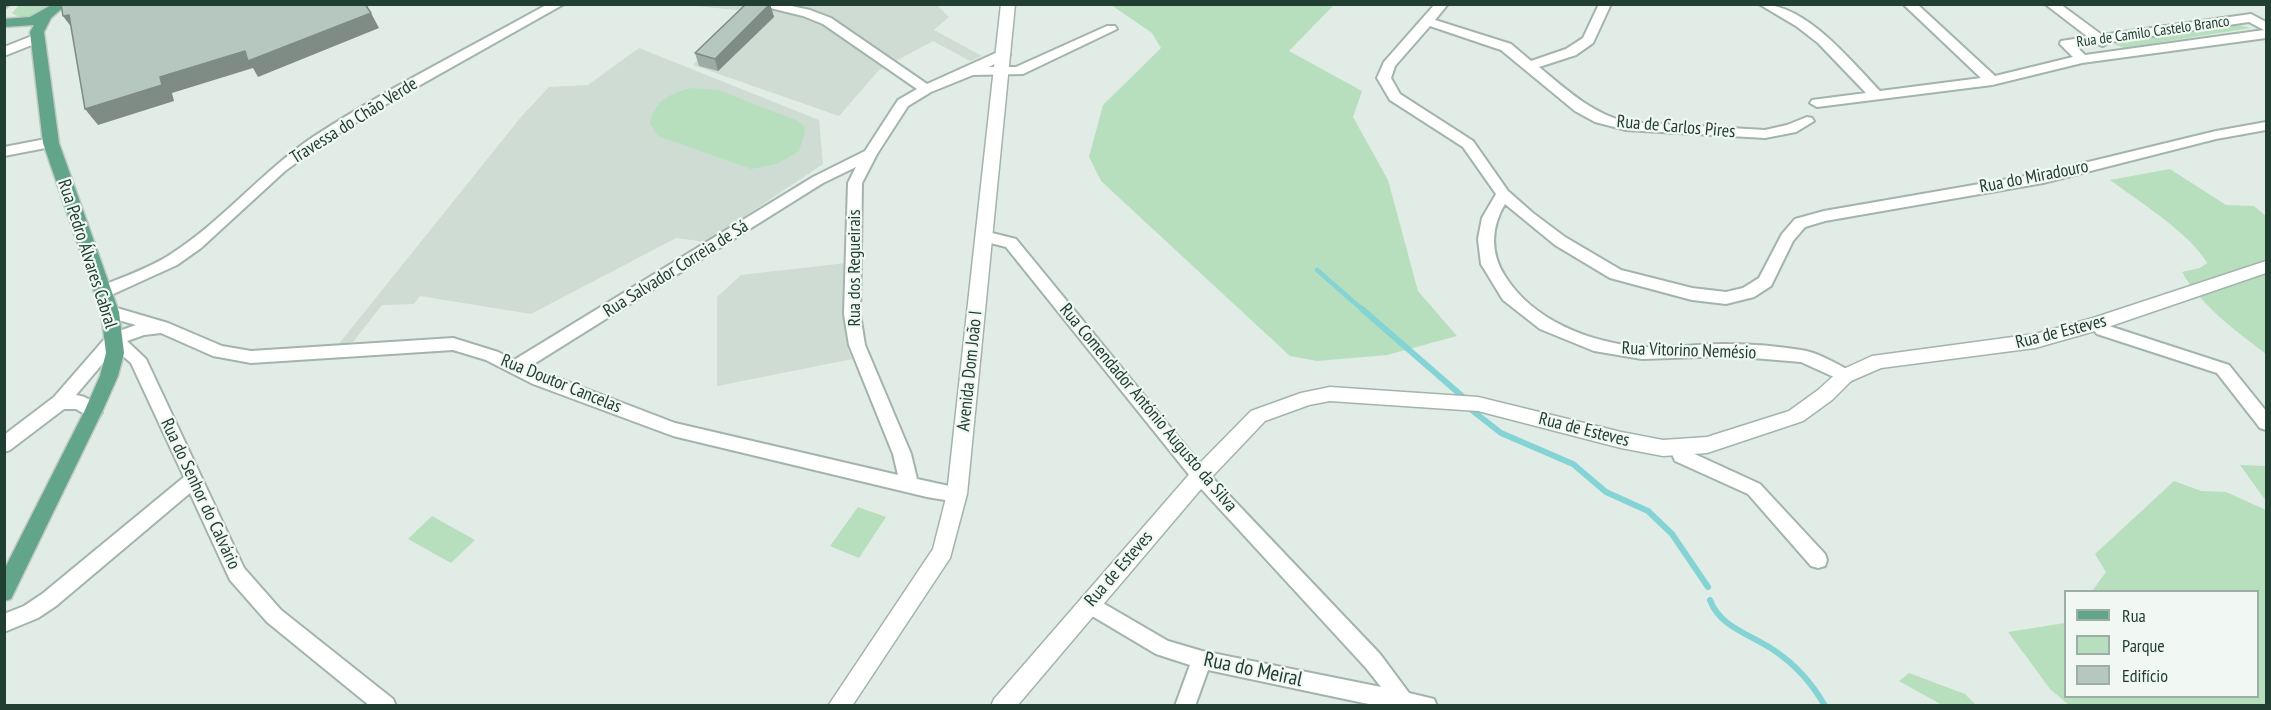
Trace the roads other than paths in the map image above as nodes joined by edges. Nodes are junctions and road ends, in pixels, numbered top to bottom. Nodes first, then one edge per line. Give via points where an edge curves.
1 (62, 4) edge
2 (558, 4) edge
3 (760, 4) edge
4 (1008, 4) edge
5 (1442, 4) edge
6 (1605, 4) edge
7 (1765, 4) edge
8 (1909, 4) edge
9 (2051, 4) edge
10 (45, 16) junction
11 (1427, 21) junction
12 (8, 23) edge
13 (2266, 27) edge
14 (1111, 29) dead end
15 (2266, 34) edge
16 (37, 38) junction
17 (2100, 39) junction
18 (4, 52) edge
19 (2118, 54) junction
20 (2082, 59) junction
21 (1002, 63) junction
22 (1529, 66) junction
23 (1992, 81) junction
24 (926, 89) junction
25 (1877, 96) junction
26 (1817, 103) dead end
27 (1807, 121) dead end
28 (2266, 126) edge
29 (51, 143) junction
30 (4, 152) edge
31 (870, 154) junction
32 (837, 171) joint
33 (1503, 195) junction
34 (984, 236) junction
35 (2266, 267) edge
36 (103, 292) junction
37 (110, 312) junction
38 (2096, 324) junction
39 (162, 327) junction
40 (114, 339) junction
41 (515, 367) junction
42 (1845, 376) junction
43 (60, 402) junction
44 (93, 412) junction
45 (2266, 423) edge
46 (4, 445) edge
47 (1678, 447) junction
48 (1200, 476) junction
49 (193, 480) junction
50 (909, 483) junction
51 (957, 494) junction
52 (1818, 560) dead end
53 (4, 592) edge
54 (1089, 604) junction
55 (4, 623) edge
56 (1202, 660) junction
57 (1402, 699) junction
58 (386, 705) edge
59 (838, 705) edge
60 (1002, 705) edge
61 (1185, 705) edge
62 (1427, 705) edge

1 - 10 main road
2 - 36 street, Travessa do Chão Verde via 326,135 280,168 172,261
3 - 24 street via 827,21
4 - 21 street, Avenida Dom João I
5 - 11 street
6 - 22 street via 1588,40 1571,52
7 - 25 street via 1823,40
8 - 23 street
9 - 17 street
10 - 12 main road
10 - 16 main road, Rua Pedro Álvares Cabral
11 - 22 street, Rua de Carlos Pires via 1506,47
11 - 33 street via 1389,65 1384,78 1395,97 1468,144
12 - 16 main road via 32,32
13 - 17 street, Rua de Camilo Castelo Branco via 2251,18
14 - 21 street, Rua dos Regueirais via 1018,71
15 - 19 street, Rua de Camilo Castelo Branco
16 - 18 street
16 - 29 main road, Rua Pedro Álvares Cabral
17 - 19 street
17 - 20 street, Rua de Camilo Castelo Branco via 2066,44
19 - 20 street, Rua de Camilo Castelo Branco
20 - 23 street
21 - 24 street, Rua dos Regueirais
21 - 34 street, Avenida Dom João I
22 - 27 street, Rua de Carlos Pires via 1580,108 1626,126 1765,134
23 - 25 street
24 - 31 street, Rua dos Regueirais via 903,103
25 - 26 street
28 - 33 street, Rua do Miradouro via 2043,178 1800,223 1787,238 1765,282 1748,293 1726,297 1692,294 1616,274 1560,241
29 - 30 street
29 - 36 main road, Rua Pedro Álvares Cabral
31 - 32 street, Rua dos Regueirais
31 - 50 street, Rua dos Regueirais via 855,183 852,314 857,345 902,453
32 - 41 street, Rua Salvador Correia de Sá
33 - 42 street, Rua Vitorino Nemésio via 1489,218 1489,264 1509,296 1546,325 1594,345 1642,353 1730,350 1803,356
34 - 48 street, Rua Comendador António Augusto da Silva via 1011,243
34 - 51 street, Avenida Dom João I
35 - 38 street, Rua de Esteves
36 - 37 main road, Rua Pedro Álvares Cabral
37 - 39 street, Rua Doutor Cancelas
37 - 40 main road, Rua Pedro Álvares Cabral
38 - 42 street, Rua de Esteves via 2035,341 1878,361
38 - 45 street via 2103,330 2223,369
39 - 40 street
39 - 41 street, Rua Doutor Cancelas via 219,352 251,357 453,344
40 - 43 street
40 - 44 main road, Rua Pedro Álvares Cabral via 109,376
40 - 49 street, Rua do Senhor do Calvário via 138,359
41 - 50 street, Rua Doutor Cancelas via 674,429
42 - 47 street, Rua de Esteves via 1796,416 1707,445
43 - 44 street via 80,402
43 - 46 street
44 - 53 main road, Rua Pedro Álvares Cabral
47 - 48 street, Rua de Esteves via 1621,440 1478,404 1330,394 1258,416
47 - 52 street via 1681,456 1754,489
48 - 54 street, Rua de Esteves
48 - 57 street, Rua Comendador António Augusto da Silva via 1373,661
49 - 55 street via 49,600
49 - 58 street, Rua do Senhor do Calvário via 237,574 274,615
50 - 51 street, Rua Doutor Cancelas via 932,492
51 - 59 street, Avenida Dom João I via 943,552
54 - 56 street, Rua do Meiral via 1163,648
54 - 60 street, Rua de Esteves
56 - 57 street, Rua do Meiral
56 - 61 street
57 - 62 street, Rua do Meiral

